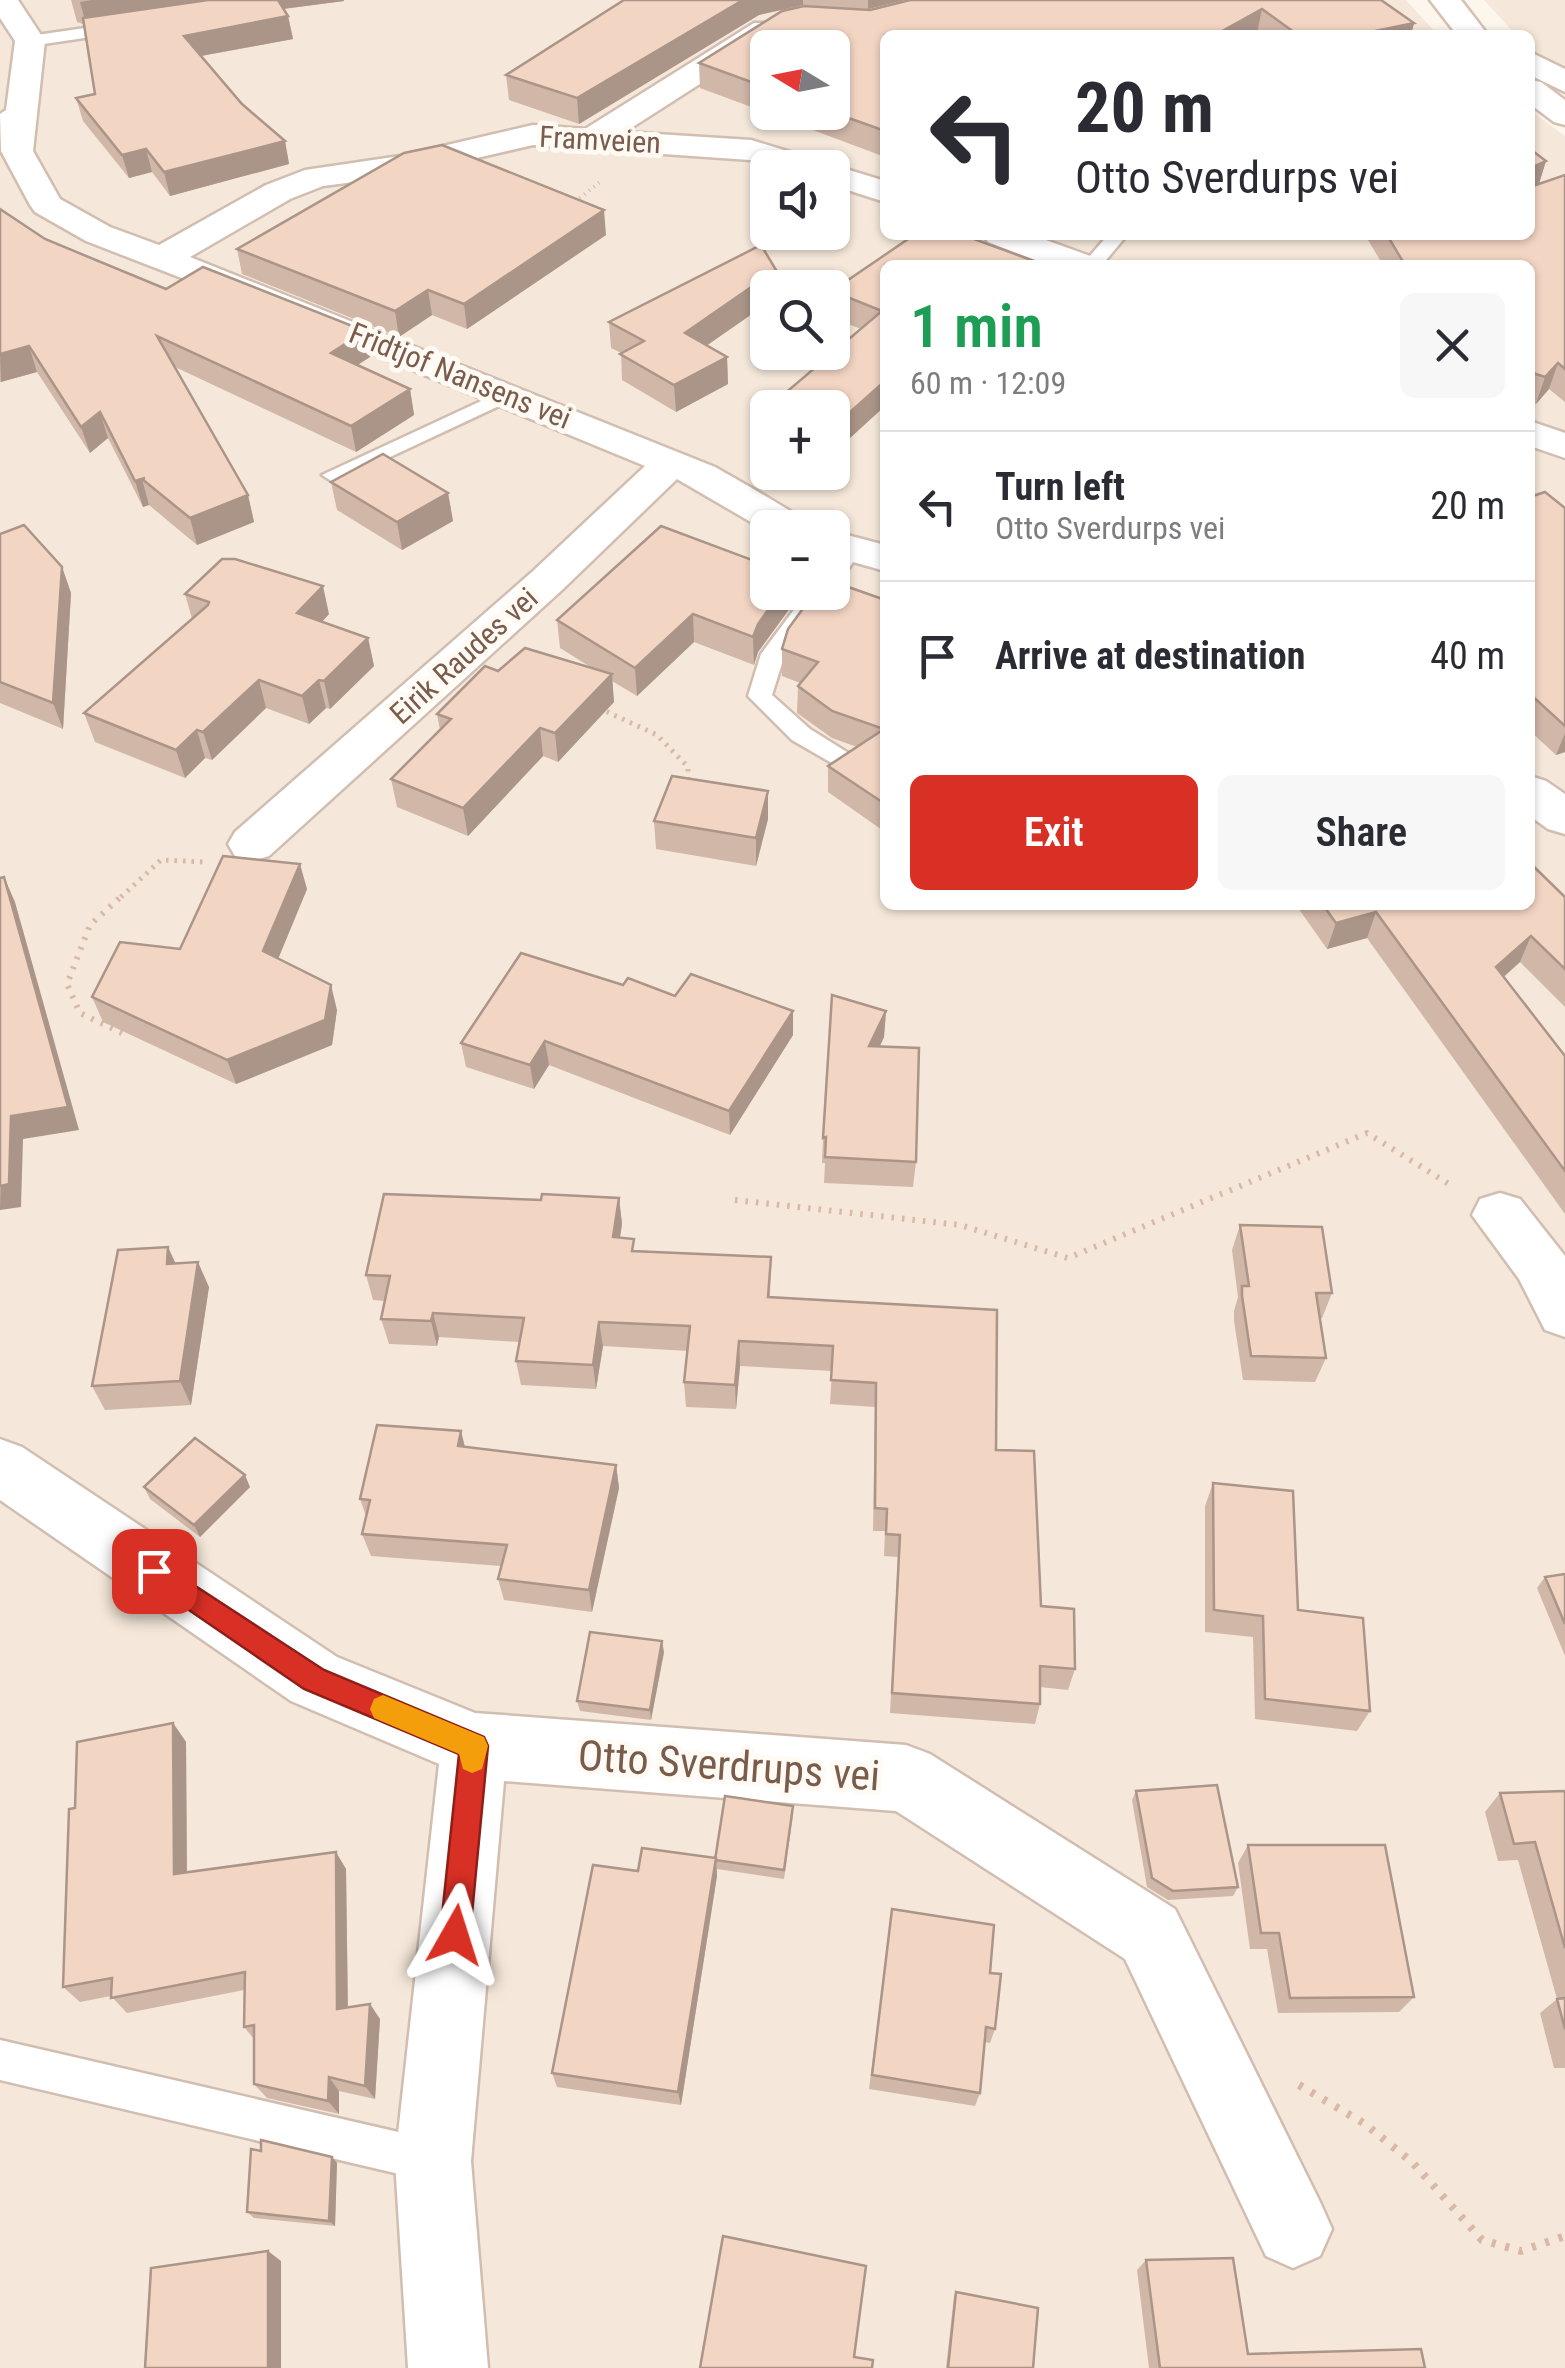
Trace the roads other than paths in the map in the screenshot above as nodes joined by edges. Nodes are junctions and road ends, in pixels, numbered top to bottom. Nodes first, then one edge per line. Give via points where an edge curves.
1 (3, 0) edge
2 (1445, 0) edge
3 (786, 20) edge
4 (142, 24) edge
5 (1469, 30) edge
6 (30, 41) junction
7 (1535, 64) edge
8 (1565, 83) edge
9 (1535, 93) edge
10 (1565, 114) edge
11 (11, 121) edge
12 (596, 136) junction
13 (751, 150) edge
14 (850, 179) edge
15 (880, 190) edge
16 (1013, 240) edge
17 (1114, 240) edge
18 (164, 257) junction
19 (1067, 260) edge
20 (1096, 260) edge
21 (507, 396) junction
22 (1535, 435) edge
23 (1565, 446) edge
24 (670, 462) junction
25 (333, 475) dead end
26 (756, 510) edge
27 (806, 610) edge
28 (849, 765) edge
29 (1535, 796) edge
30 (1565, 818) edge
31 (252, 844) road end
32 (1500, 1215) road end
33 (1565, 1313) edge
34 (0, 1466) edge
35 (474, 1746) junction
36 (0, 2060) edge
37 (433, 2161) junction
38 (1293, 2229) dead end
39 (448, 2368) edge

1 - 6 street
2 - 5 street
3 - 12 street
4 - 6 lane
6 - 11 street, Fridtjof Nansens vei
7 - 8 street
9 - 10 street
11 - 18 street, Fridtjof Nansens vei via 17,151 47,206 98,234
12 - 13 street, Framveien
12 - 18 street, Framveien via 533,135 318,178 278,192
14 - 15 street
16 - 19 street
17 - 20 lane
18 - 21 street, Fridtjof Nansens vei
21 - 24 street, Fridtjof Nansens vei
21 - 25 lane
22 - 23 street
24 - 26 street, Fridtjof Nansens vei
24 - 31 street, Eirik Raudes vei
27 - 28 lane via 768,660 760,696 805,740
29 - 30 street
32 - 33 street via 1540,1263
34 - 35 street, Otto Sverdrups vei via 314,1680
35 - 37 street
35 - 38 street, Otto Sverdrups vei via 906,1778 1150,1934
36 - 37 lane
37 - 39 street

